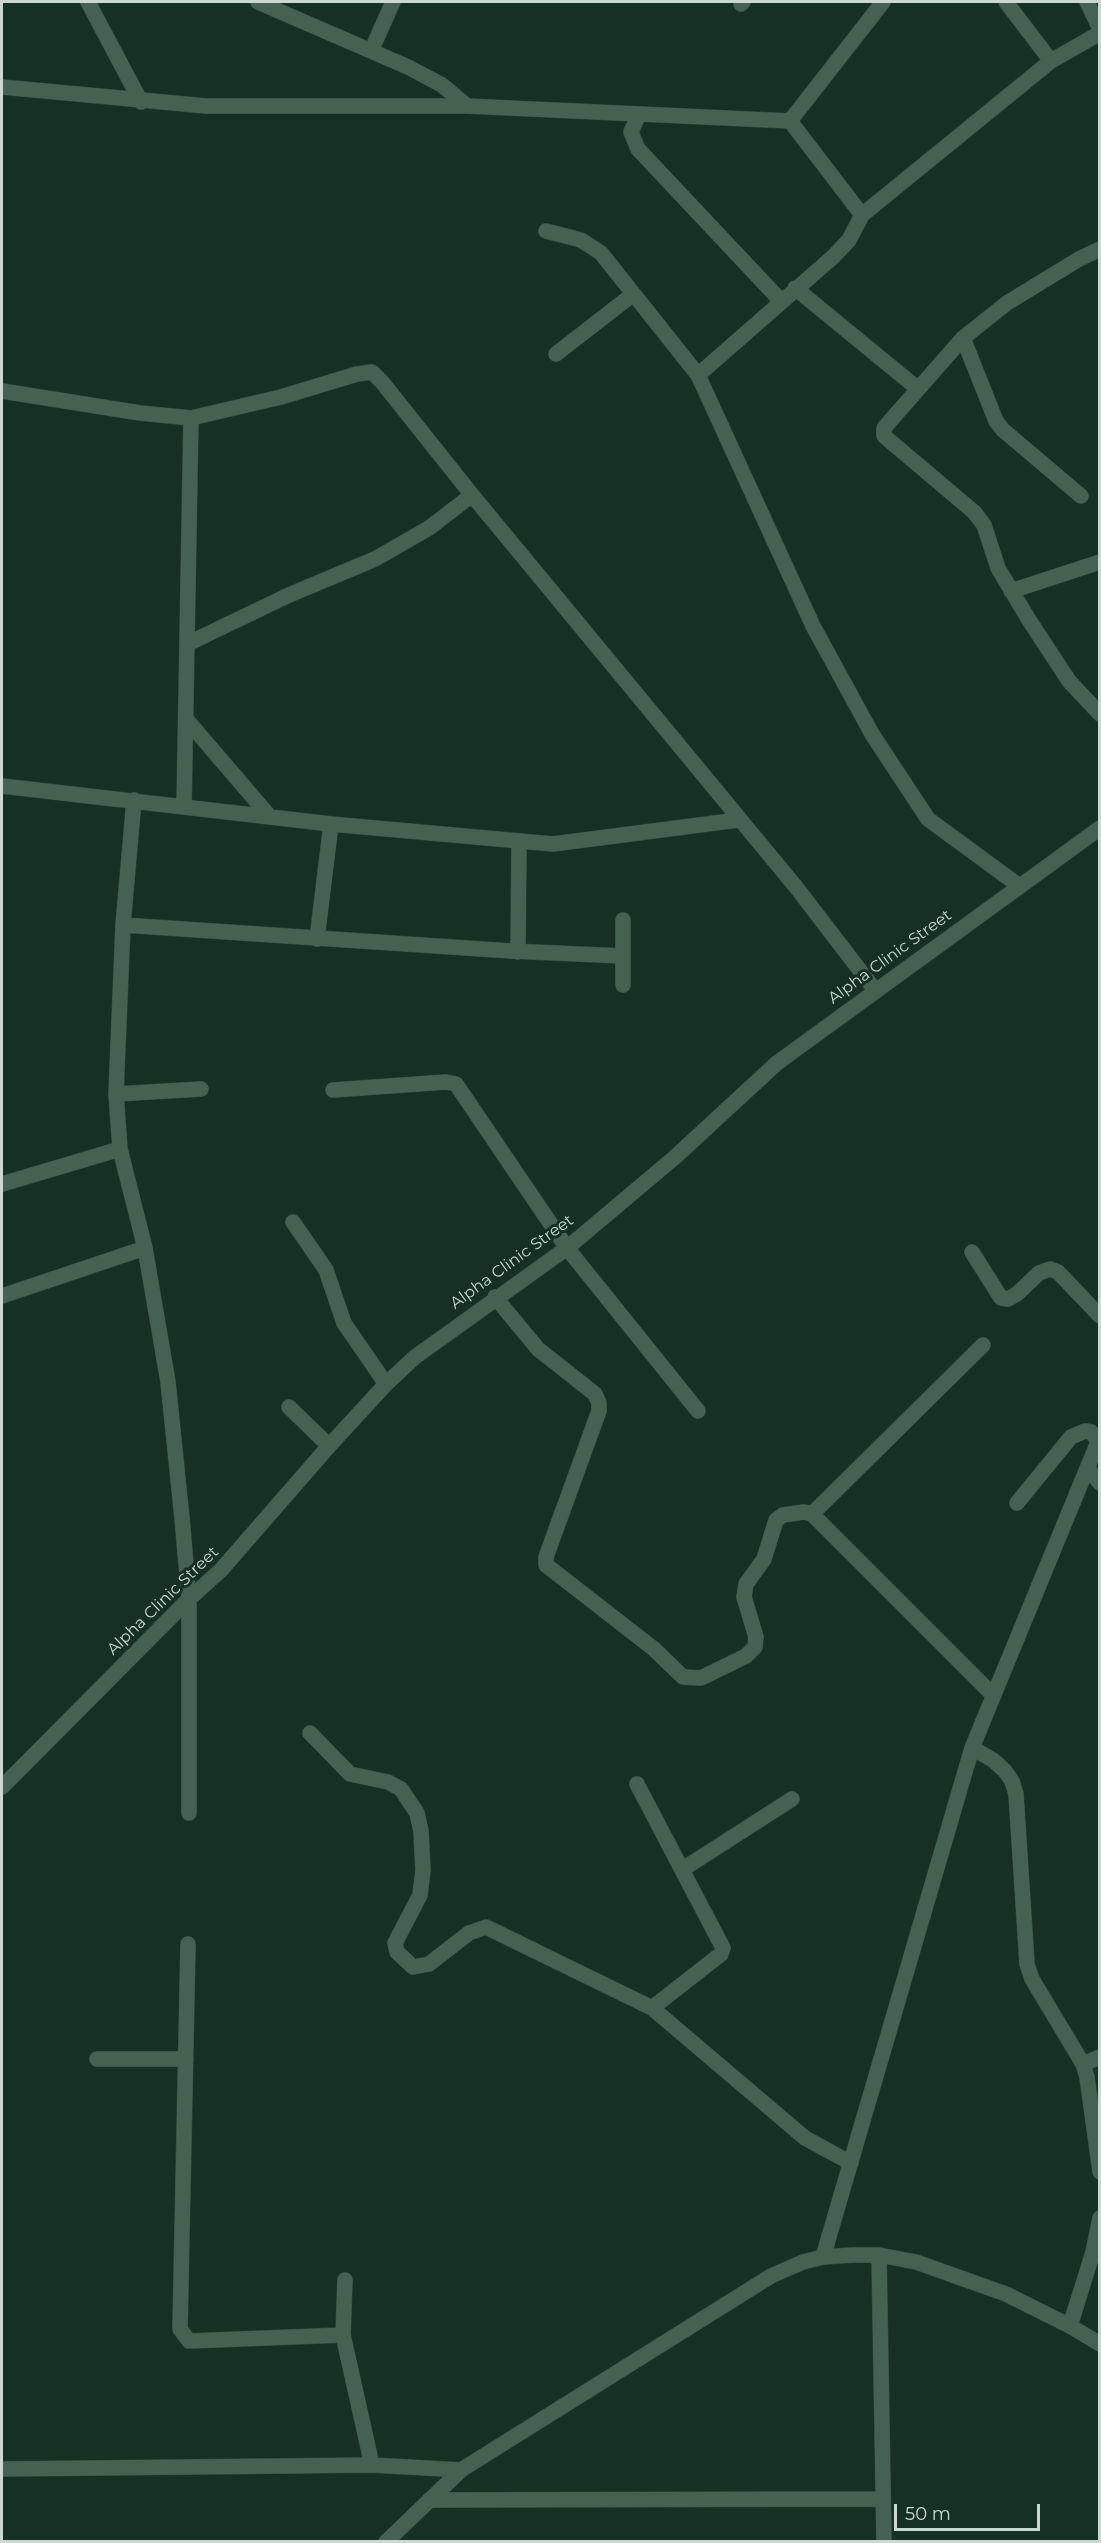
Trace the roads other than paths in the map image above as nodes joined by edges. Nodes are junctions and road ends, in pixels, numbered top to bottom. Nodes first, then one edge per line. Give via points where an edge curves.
1 (88, 2) edge
2 (258, 2) edge
3 (393, 2) edge
4 (1006, 2) edge
5 (1086, 2) edge
6 (874, 5) edge
7 (1100, 31) edge
8 (371, 51) junction
9 (1051, 61) junction
10 (2, 87) edge
11 (141, 102) junction
12 (467, 106) junction
13 (639, 114) junction
14 (790, 120) junction
15 (861, 215) junction
16 (546, 231) dead end
17 (1100, 249) edge
18 (795, 288) junction
19 (633, 295) junction
20 (781, 301) junction
21 (963, 338) junction
22 (556, 354) dead end
23 (698, 375) junction
24 (917, 388) junction
25 (2, 391) edge
26 (191, 418) junction
27 (472, 495) junction
28 (1081, 496) dead end
29 (1100, 562) edge
30 (1011, 591) junction
31 (187, 644) junction
32 (1100, 714) edge
33 (186, 718) junction
34 (2, 786) edge
35 (134, 801) junction
36 (184, 807) junction
37 (270, 817) junction
38 (738, 820) junction
39 (331, 824) junction
40 (1100, 828) edge
41 (519, 842) junction
42 (1018, 885) junction
43 (623, 920) dead end
44 (123, 925) junction
45 (317, 939) junction
46 (518, 952) junction
47 (623, 956) junction
48 (623, 985) dead end
49 (875, 990) junction
50 (201, 1089) dead end
51 (333, 1090) dead end
52 (116, 1094) junction
53 (120, 1149) junction
54 (2, 1184) edge
55 (293, 1222) dead end
56 (145, 1248) junction
57 (567, 1248) junction
58 (972, 1252) dead end
59 (2, 1296) edge
60 (495, 1297) junction
61 (1100, 1316) edge
62 (983, 1345) dead end
63 (386, 1384) junction
64 (289, 1407) dead end
65 (698, 1411) dead end
66 (1099, 1439) edge
67 (329, 1446) junction
68 (1088, 1469) junction
69 (1100, 1483) edge
70 (1017, 1503) dead end
71 (812, 1514) junction
72 (189, 1599) junction
73 (993, 1695) junction
74 (310, 1733) dead end
75 (972, 1748) junction
76 (637, 1784) dead end
77 (2, 1787) edge
78 (792, 1799) dead end
79 (189, 1813) dead end
80 (683, 1869) junction
81 (188, 1944) dead end
82 (652, 2008) junction
83 (1100, 2057) edge
84 (97, 2059) dead end
85 (186, 2059) junction
86 (1083, 2064) junction
87 (851, 2163) junction
88 (1100, 2172) edge
89 (1100, 2218) edge
90 (879, 2255) junction
91 (823, 2257) junction
92 (345, 2280) dead end
93 (1070, 2326) junction
94 (343, 2335) junction
95 (1100, 2344) edge
96 (372, 2465) junction
97 (2, 2469) edge
98 (461, 2470) junction
99 (429, 2499) junction
100 (883, 2499) junction
101 (394, 2539) edge
102 (884, 2541) edge

1 - 11 street
2 - 8 street
3 - 8 street
4 - 9 street
5 - 7 street
6 - 14 street
7 - 9 street
8 - 12 street via 442,85
9 - 15 street
10 - 11 street
11 - 12 street via 206,106
12 - 13 street
13 - 14 street
13 - 20 street via 631,132 638,149
14 - 15 street
15 - 18 street via 849,240
16 - 19 street via 592,246
17 - 21 street via 1007,303
18 - 20 street
18 - 24 street
19 - 22 street
19 - 23 street
20 - 23 street
21 - 24 street
21 - 28 street via 996,421
23 - 42 street via 813,626 872,734 928,819
24 - 30 street via 884,428 884,436 974,512 984,525 998,568
25 - 26 street
26 - 27 street via 372,372
26 - 31 street
27 - 31 street via 429,528 375,559
27 - 38 street
29 - 30 street
30 - 32 street via 1069,681
31 - 33 street
33 - 36 street
33 - 37 street
34 - 35 street
35 - 36 street
35 - 44 street
36 - 37 street
37 - 39 street
38 - 41 street via 553,844
38 - 49 street via 796,887
39 - 41 street
39 - 45 street
40 - 42 street, Alpha Clinic Street
41 - 46 street
42 - 49 street, Alpha Clinic Street
43 - 47 street
44 - 45 street
44 - 52 street
45 - 46 street
46 - 47 street
47 - 48 street
49 - 57 street, Alpha Clinic Street via 777,1063 674,1158
50 - 52 street
51 - 57 street via 456,1084
52 - 53 street
53 - 54 street
53 - 56 street
55 - 63 street via 326,1270 344,1323
56 - 59 street
56 - 72 street via 168,1382
57 - 60 street, Alpha Clinic Street
57 - 65 street
58 - 61 street via 1001,1298 1017,1294 1039,1273 1050,1269 1058,1272
60 - 63 street, Alpha Clinic Street
60 - 71 street via 538,1349 595,1394 598,1403 599,1411 546,1565 654,1649 682,1677 701,1678 746,1656 755,1647 756,1637 744,1597 746,1584 764,1559 776,1520 794,1512
62 - 71 street
63 - 67 street, Alpha Clinic Street
64 - 67 street
66 - 68 street
66 - 70 street via 1085,1431 1071,1437
67 - 72 street, Alpha Clinic Street via 221,1570
68 - 69 street
68 - 73 street
71 - 73 street
72 - 77 street, Alpha Clinic Street
72 - 79 street
73 - 75 street
74 - 82 street via 350,1774 388,1782 401,1789 417,1813 423,1870 420,1894 395,1943 397,1952 413,1967 429,1964 469,1933 486,1928
75 - 86 street via 993,1760 1012,1781 1026,1964
75 - 87 street
76 - 80 street
78 - 80 street
80 - 82 street via 723,1947 721,1953
81 - 85 street
82 - 87 street via 792,2128
83 - 86 street
84 - 85 street
85 - 94 street via 180,2329 183,2337 189,2341
86 - 88 street
87 - 91 street
89 - 93 street
90 - 91 street
90 - 93 street via 962,2276
90 - 100 street
91 - 98 street via 771,2276
92 - 94 street
93 - 95 street
94 - 96 street
96 - 97 street
96 - 98 street
98 - 99 street
99 - 100 street
99 - 101 street
100 - 102 street

